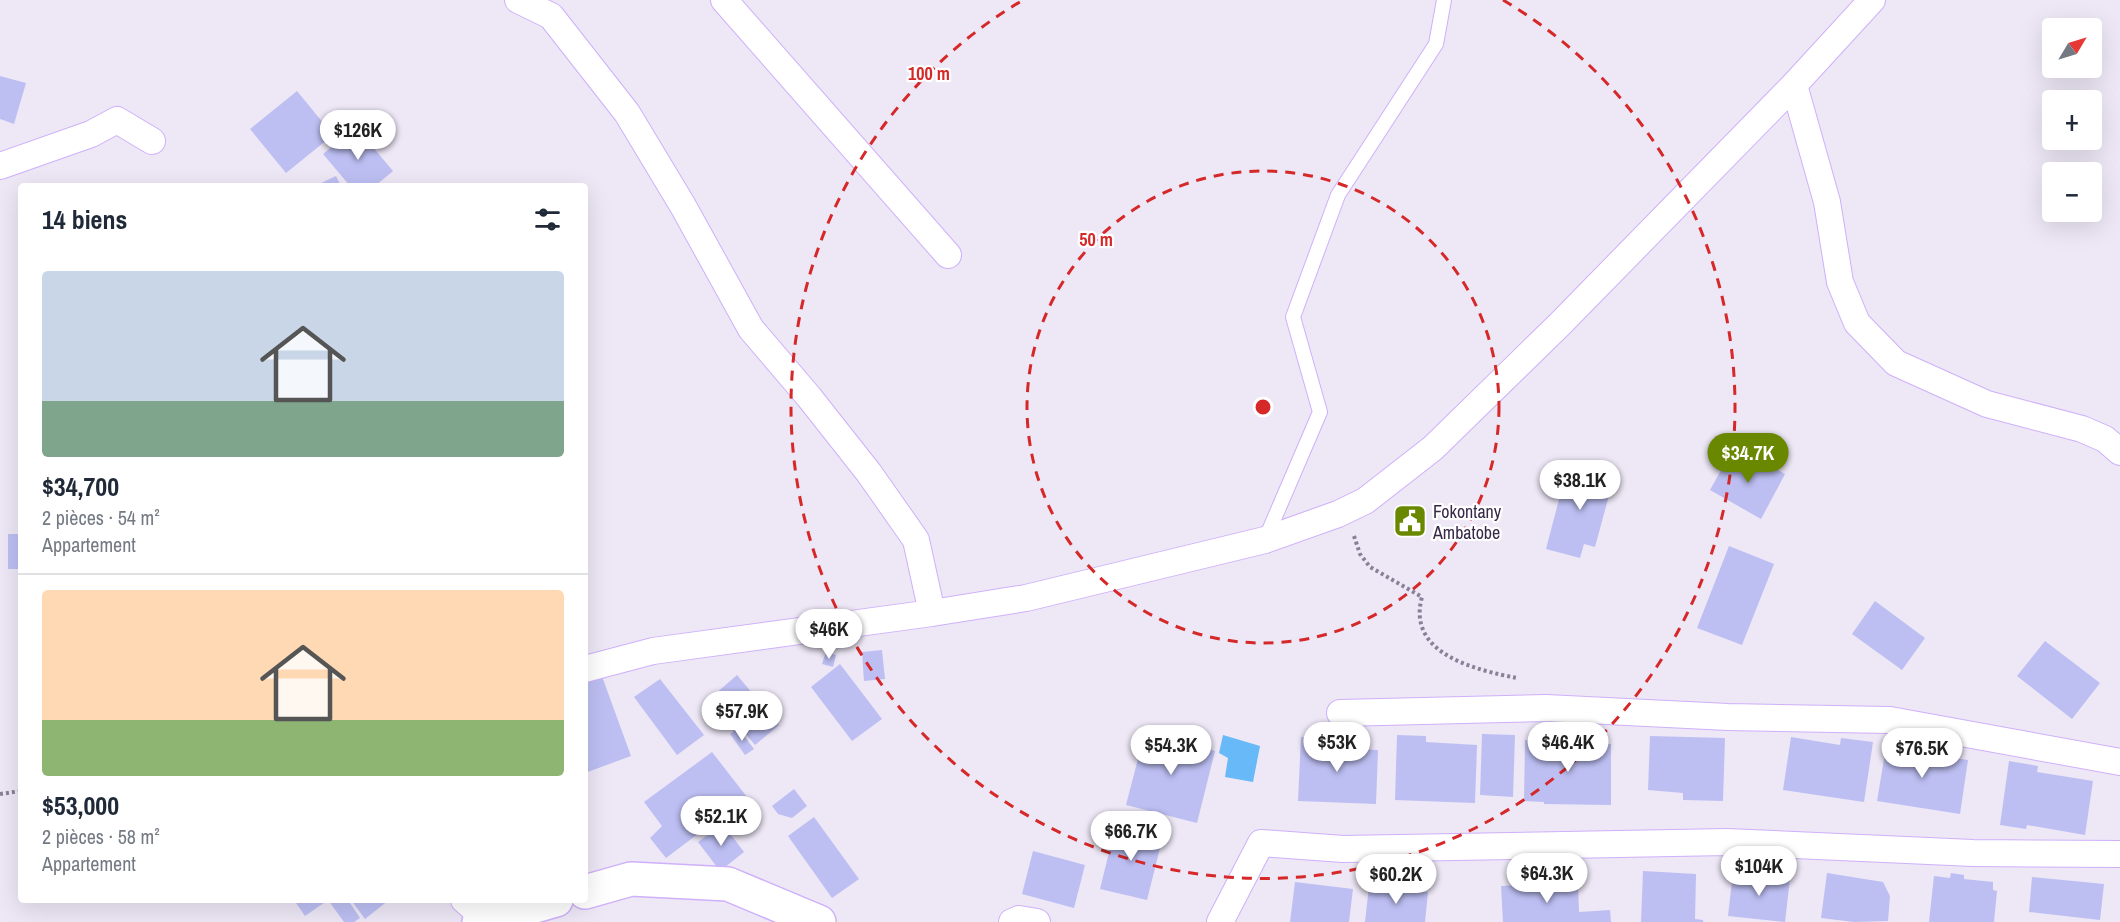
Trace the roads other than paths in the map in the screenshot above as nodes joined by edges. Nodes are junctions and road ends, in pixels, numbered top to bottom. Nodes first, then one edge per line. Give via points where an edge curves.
1 (518, 0) edge
2 (724, 0) edge
3 (1444, 0) edge
4 (1872, 0) edge
5 (1794, 85) junction
6 (152, 141) dead end
7 (0, 166) edge
8 (948, 255) dead end
9 (2120, 452) edge
10 (1265, 540) junction
11 (932, 613) junction
12 (588, 668) edge
13 (1340, 713) dead end
14 (2120, 762) edge
15 (2120, 854) edge
16 (588, 891) edge
17 (539, 903) edge
18 (477, 914) edge
19 (819, 922) edge
20 (1012, 922) edge
21 (1036, 922) edge
22 (1220, 922) edge

1 - 11 street via 550,16 627,113 751,329 809,397 916,540
2 - 8 street
3 - 10 lane via 1436,44 1338,195 1293,317 1320,412
4 - 5 street
5 - 9 street via 1827,202 1840,282 1857,323 1896,363 1987,404 2082,429 2105,439
5 - 10 street via 1433,448 1365,501
6 - 7 street via 117,120 91,134
10 - 11 street via 1026,598
11 - 12 street via 653,651
13 - 14 street via 1546,708 1890,720
15 - 22 street via 1973,853 1727,842 1343,849 1261,843
16 - 19 street via 631,879 728,884
17 - 18 street
20 - 21 street

